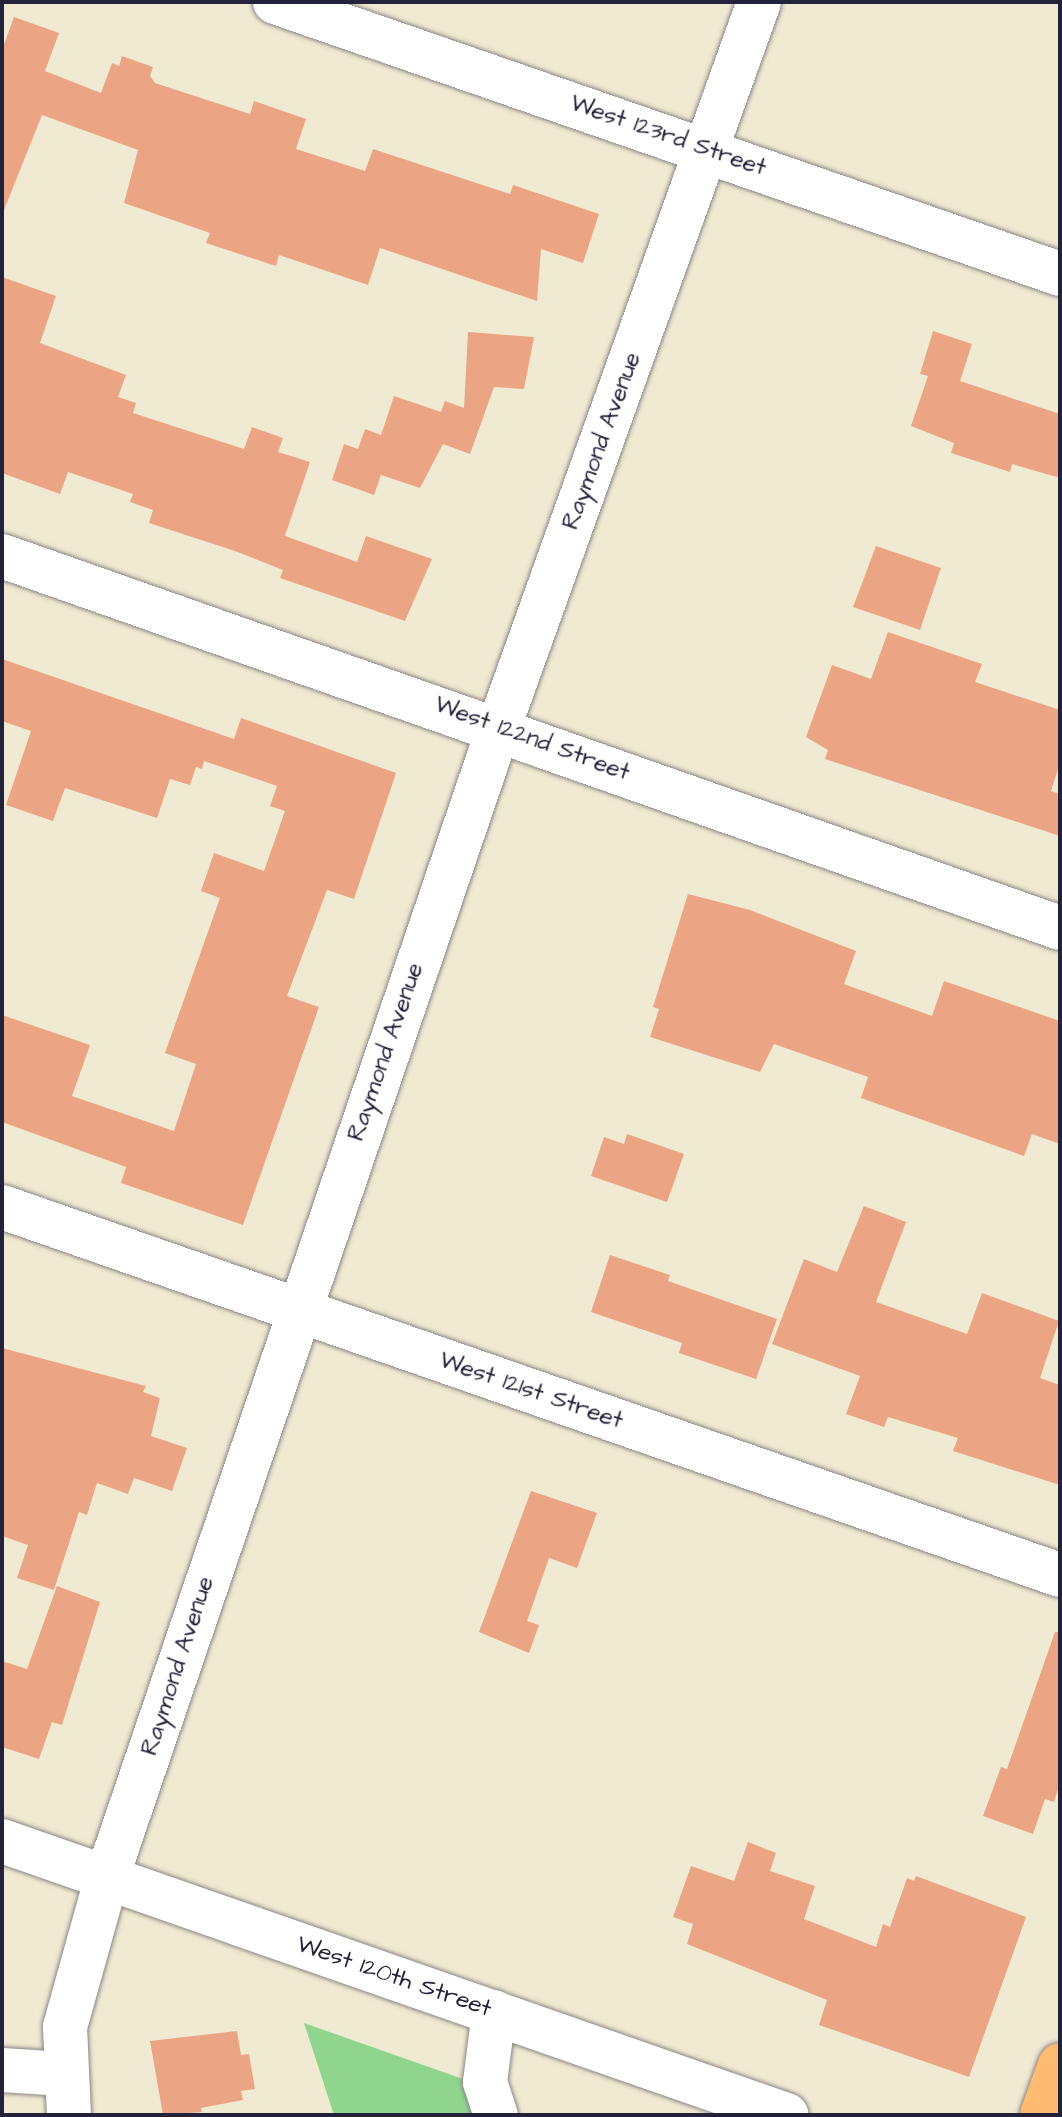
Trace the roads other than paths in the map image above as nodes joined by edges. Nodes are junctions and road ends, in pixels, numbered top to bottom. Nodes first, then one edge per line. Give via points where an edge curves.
1 (275, 2) edge
2 (759, 2) edge
3 (707, 149) junction
4 (1060, 274) edge
5 (2, 556) edge
6 (499, 727) junction
7 (1060, 928) edge
8 (2, 1207) edge
9 (297, 1309) junction
10 (1060, 1575) edge
11 (2, 1841) edge
12 (107, 1877) junction
13 (494, 2012) junction
14 (1060, 2065) edge
15 (2, 2070) edge
16 (66, 2095) edge
17 (496, 2115) edge
18 (786, 2115) edge
19 (1042, 2115) edge

1 - 3 street, West 123rd Street
2 - 3 street, Raymond Avenue
3 - 4 street, West 123rd Street
3 - 6 street, Raymond Avenue
5 - 6 street, West 122nd Street
6 - 7 street, West 122nd Street
6 - 9 street, Raymond Avenue
8 - 9 street, West 121st Street
9 - 10 street, West 121st Street
9 - 12 street, Raymond Avenue
11 - 12 street, West 120th Street
12 - 13 street, West 120th Street
12 - 16 street, Raymond Avenue via 65,2027
13 - 17 street via 485,2082
13 - 18 street, West 120th Street
14 - 19 main road
15 - 16 street

